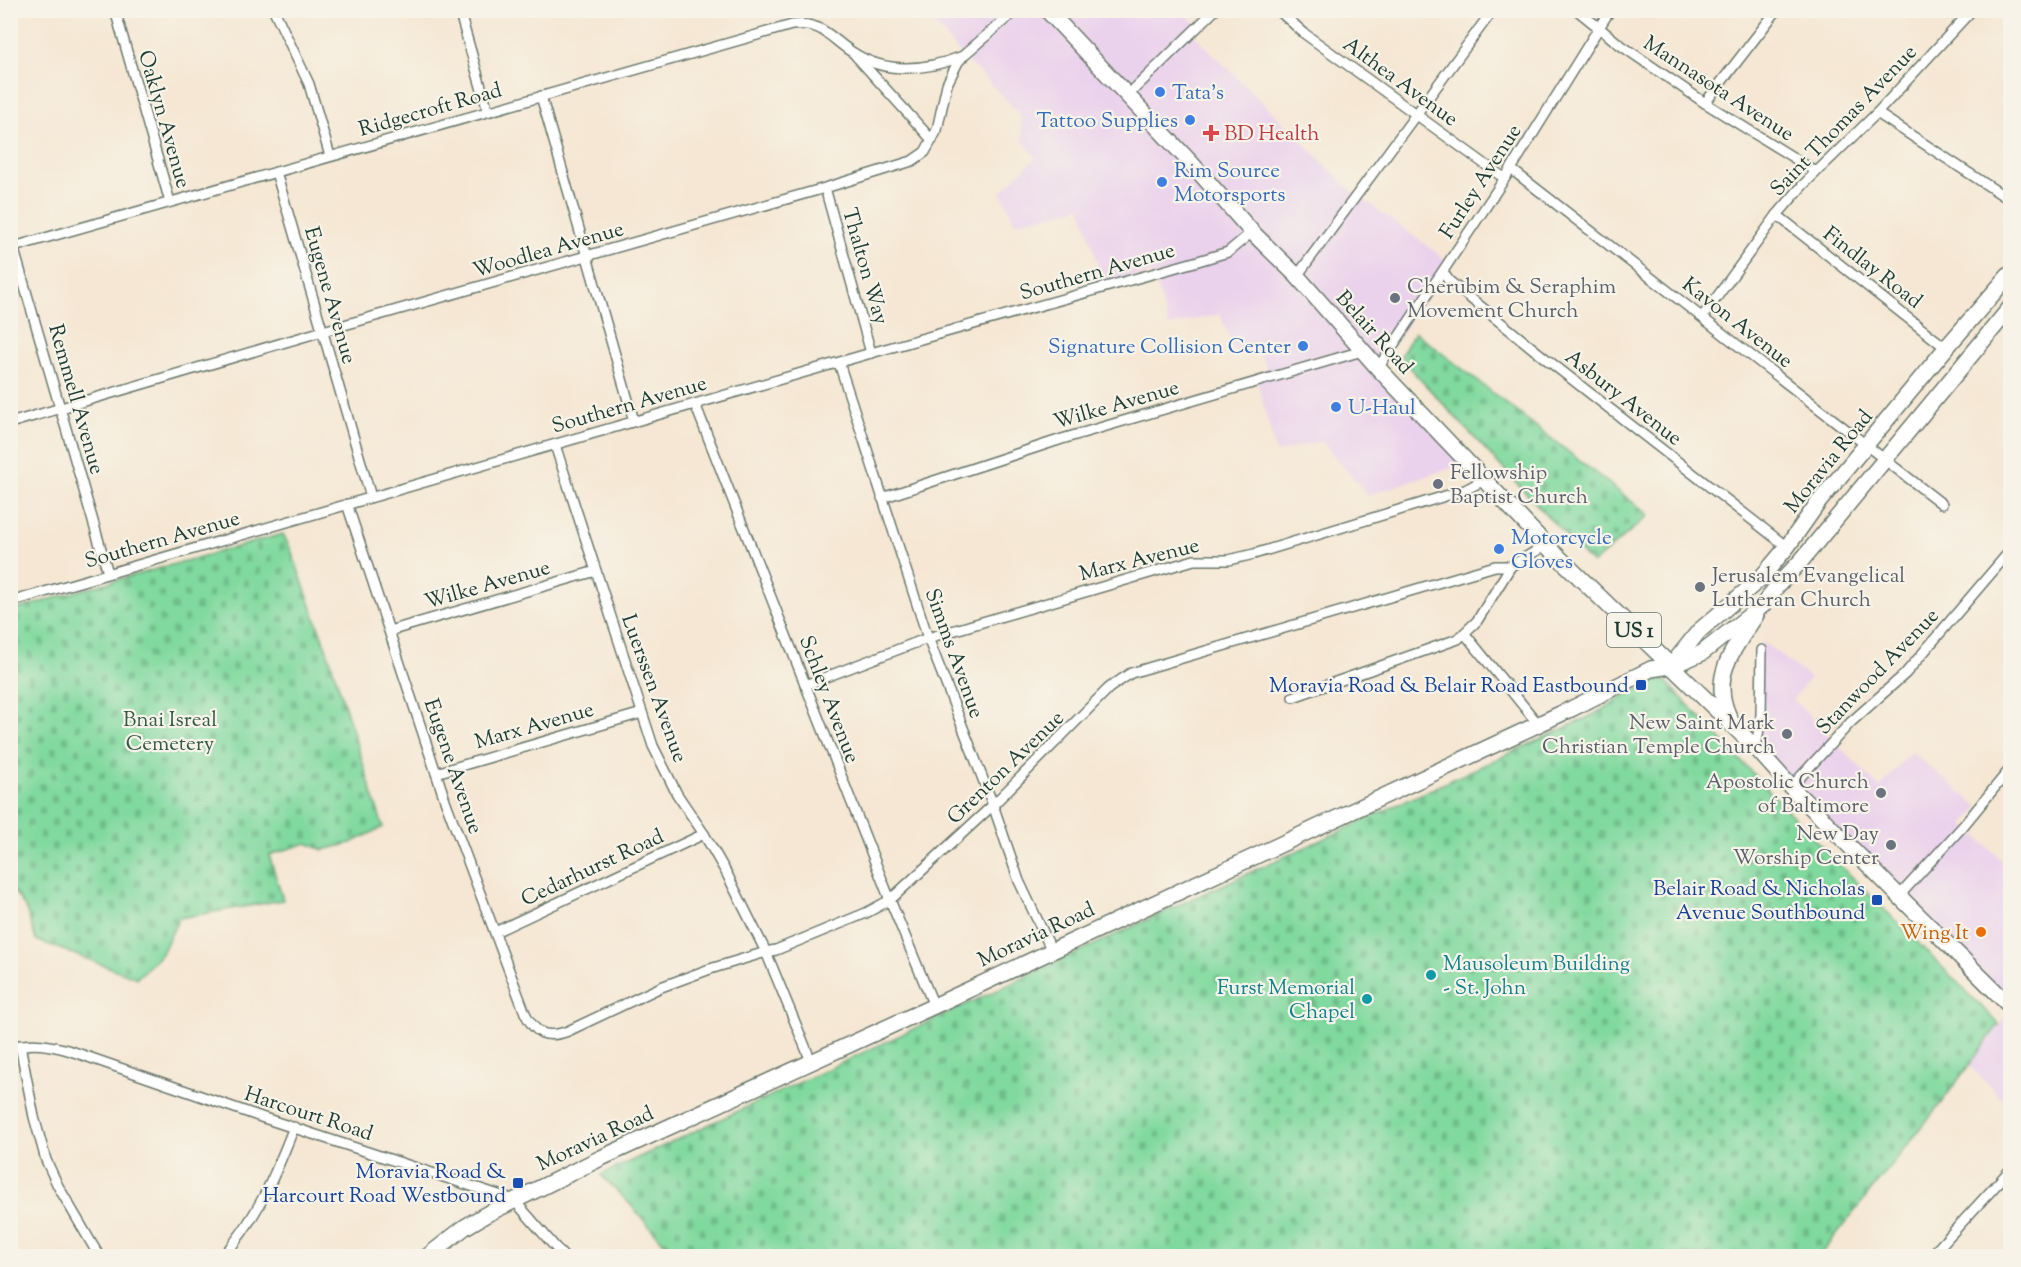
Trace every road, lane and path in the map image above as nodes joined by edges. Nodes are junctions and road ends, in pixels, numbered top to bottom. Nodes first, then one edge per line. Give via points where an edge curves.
1 (115, 10) edge
2 (274, 10) edge
3 (459, 10) edge
4 (1016, 10) edge
5 (1047, 10) edge
6 (1215, 10) edge
7 (1278, 10) edge
8 (1493, 10) edge
9 (1577, 10) edge
10 (1610, 10) edge
11 (1777, 10) edge
12 (1972, 10) edge
13 (1599, 28) junction
14 (853, 53) junction
15 (963, 56) junction
16 (541, 96) junction
17 (1126, 96) junction
18 (1705, 103) junction
19 (488, 111) junction
20 (1877, 113) junction
21 (1417, 114) junction
22 (932, 140) junction
23 (330, 156) junction
24 (1511, 169) junction
25 (1815, 171) junction
26 (276, 172) junction
27 (1504, 178) junction
28 (825, 188) junction
29 (2010, 200) edge
30 (170, 202) junction
31 (1777, 215) junction
32 (1252, 232) junction
33 (10, 236) edge
34 (12, 247) edge
35 (587, 256) junction
36 (1443, 272) junction
37 (2010, 274) edge
38 (1297, 276) junction
39 (2010, 308) edge
40 (1703, 316) junction
41 (322, 331) junction
42 (1946, 348) junction
43 (1362, 351) junction
44 (871, 353) junction
45 (839, 363) junction
46 (1378, 368) junction
47 (695, 404) junction
48 (60, 407) junction
49 (634, 421) junction
50 (10, 423) edge
51 (555, 445) junction
52 (1867, 446) junction
53 (1886, 459) junction
54 (1484, 480) junction
55 (370, 497) junction
56 (882, 498) junction
57 (347, 504) junction
58 (1942, 504) dead end
59 (1546, 545) junction
60 (1787, 547) junction
61 (2010, 551) edge
62 (1511, 566) junction
63 (596, 571) junction
64 (108, 573) junction
65 (10, 602) edge
66 (1763, 605) junction
67 (389, 632) junction
68 (1465, 634) junction
69 (928, 638) junction
70 (1762, 650) dead end
71 (1671, 666) junction
72 (805, 685) junction
73 (1293, 697) dead end
74 (642, 712) junction
75 (1538, 724) junction
76 (1734, 726) junction
77 (1756, 748) junction
78 (2010, 769) edge
79 (436, 773) junction
80 (1791, 787) junction
81 (993, 805) junction
82 (704, 834) junction
83 (1899, 897) junction
84 (890, 900) junction
85 (495, 932) junction
86 (1051, 950) junction
87 (766, 952) junction
88 (934, 1006) junction
89 (2010, 1006) edge
90 (541, 1033) joint
91 (15, 1046) edge
92 (811, 1061) junction
93 (294, 1127) junction
94 (2010, 1170) edge
95 (514, 1200) junction
96 (99, 1257) edge
97 (224, 1257) edge
98 (428, 1257) edge
99 (563, 1257) edge
100 (1931, 1257) edge

1 - 30 street, Oaklyn Avenue
2 - 23 street via 309,84
3 - 19 street
4 - 15 street, Woodlea Avenue
5 - 17 main road, Belair Road / US 1
6 - 17 street
7 - 21 street, Althea Avenue via 1305,34
8 - 21 street
9 - 13 street, Mannasota Avenue
10 - 13 street, Furley Avenue
11 - 18 street
12 - 20 street, Saint Thomas Avenue
13 - 18 street, Mannasota Avenue
13 - 24 street, Furley Avenue
14 - 15 street, Ridgecroft Road via 886,66 908,69
14 - 16 street, Ridgecroft Road via 820,28 811,24 792,25
14 - 22 street, Ridgecroft Road
15 - 22 street, Woodlea Avenue via 947,84
16 - 19 street, Ridgecroft Road
16 - 35 street
17 - 32 main road, Belair Road / US 1
18 - 25 street, Mannasota Avenue
19 - 23 street, Ridgecroft Road
20 - 25 street, Saint Thomas Avenue
20 - 29 street
21 - 27 street, Althea Avenue
21 - 38 street
22 - 28 street, Woodlea Avenue via 925,152 912,161
23 - 26 street, Ridgecroft Road
24 - 27 street, Furley Avenue
24 - 40 street, Kavon Avenue
25 - 31 street, Saint Thomas Avenue
26 - 30 street, Ridgecroft Road
26 - 41 street, Eugene Avenue
27 - 36 street, Furley Avenue
28 - 35 street, Woodlea Avenue
28 - 44 street, Thalton Way
30 - 34 street, Ridgecroft Road
31 - 40 street, Saint Thomas Avenue
31 - 42 street, Findlay Road
32 - 38 main road, Belair Road / US 1
32 - 44 street, Southern Avenue via 1228,252
33 - 34 street, Remmell Avenue
34 - 48 street, Remmell Avenue
35 - 41 street, Woodlea Avenue
35 - 49 street
36 - 46 street, Furley Avenue
36 - 60 street, Asbury Avenue via 1541,355
37 - 42 main road, Moravia Road
38 - 43 main road, Belair Road / US 1
39 - 53 main road, Moravia Road
40 - 52 street, Kavon Avenue
41 - 48 street, Woodlea Avenue
41 - 55 street, Eugene Avenue
42 - 52 main road, Moravia Road
43 - 46 main road, Belair Road / US 1
43 - 56 street, Wilke Avenue via 1062,439
44 - 45 street, Southern Avenue
45 - 47 street, Southern Avenue
45 - 56 street, Simms Avenue
46 - 54 main road, Belair Road / US 1
47 - 49 street, Southern Avenue
47 - 72 street, Schley Avenue
48 - 50 street, Woodlea Avenue
48 - 64 street, Remmell Avenue
49 - 51 street, Southern Avenue
51 - 55 street, Southern Avenue
51 - 63 street, Luerssen Avenue
52 - 53 street, Kavon Avenue
52 - 60 main road, Moravia Road via 1818,503
53 - 58 street, Kavon Avenue
53 - 66 main road, Moravia Road
54 - 59 main road, Belair Road / US 1
54 - 69 street, Marx Avenue via 1465,490 1254,554 1228,560 1184,562
55 - 57 street, Southern Avenue
56 - 69 street, Simms Avenue
57 - 64 street, Southern Avenue
57 - 67 street, Eugene Avenue
59 - 62 street
59 - 71 main road, Belair Road / US 1
60 - 71 main road, Moravia Road via 1760,579 1699,631
61 - 80 street, Stanwood Avenue via 1905,674 1851,722
62 - 68 street
62 - 81 street, Grenton Avenue via 1494,566 1131,673 1109,688
63 - 67 street, Wilke Avenue
63 - 74 street, Luerssen Avenue
64 - 65 street, Southern Avenue
66 - 71 main road, Moravia Road via 1702,653
66 - 76 main road via 1726,662 1722,676 1724,706
67 - 79 street, Eugene Avenue
68 - 73 street via 1444,645
68 - 75 street
69 - 72 street, Marx Avenue
69 - 81 street, Simms Avenue
70 - 77 street
71 - 75 main road, Moravia Road via 1651,669
71 - 76 main road, Belair Road / US 1
72 - 84 street, Schley Avenue
74 - 79 street, Marx Avenue
74 - 82 street, Luerssen Avenue via 664,769
75 - 86 main road, Moravia Road
76 - 77 main road, Belair Road / US 1
77 - 80 main road, Belair Road / US 1
78 - 83 street
79 - 85 street, Eugene Avenue
80 - 83 main road, Belair Road / US 1
81 - 84 street, Grenton Avenue
81 - 86 street, Simms Avenue via 1019,881
82 - 85 street, Cedarhurst Road
82 - 87 street, Luerssen Avenue
83 - 89 main road, Belair Road / US 1
84 - 87 street, Grenton Avenue
84 - 88 street, Schley Avenue
85 - 90 street, Eugene Avenue via 525,1013
86 - 88 main road, Moravia Road
87 - 90 street, Grenton Avenue via 661,987 560,1034
87 - 92 street, Luerssen Avenue
88 - 92 main road, Moravia Road
91 - 93 street, Harcourt Road via 41,1043 71,1051
91 - 96 street via 46,1160
92 - 95 main road, Moravia Road
93 - 95 street, Harcourt Road
93 - 97 street via 265,1195
94 - 100 street
95 - 98 main road, Moravia Road via 465,1227
95 - 99 street

